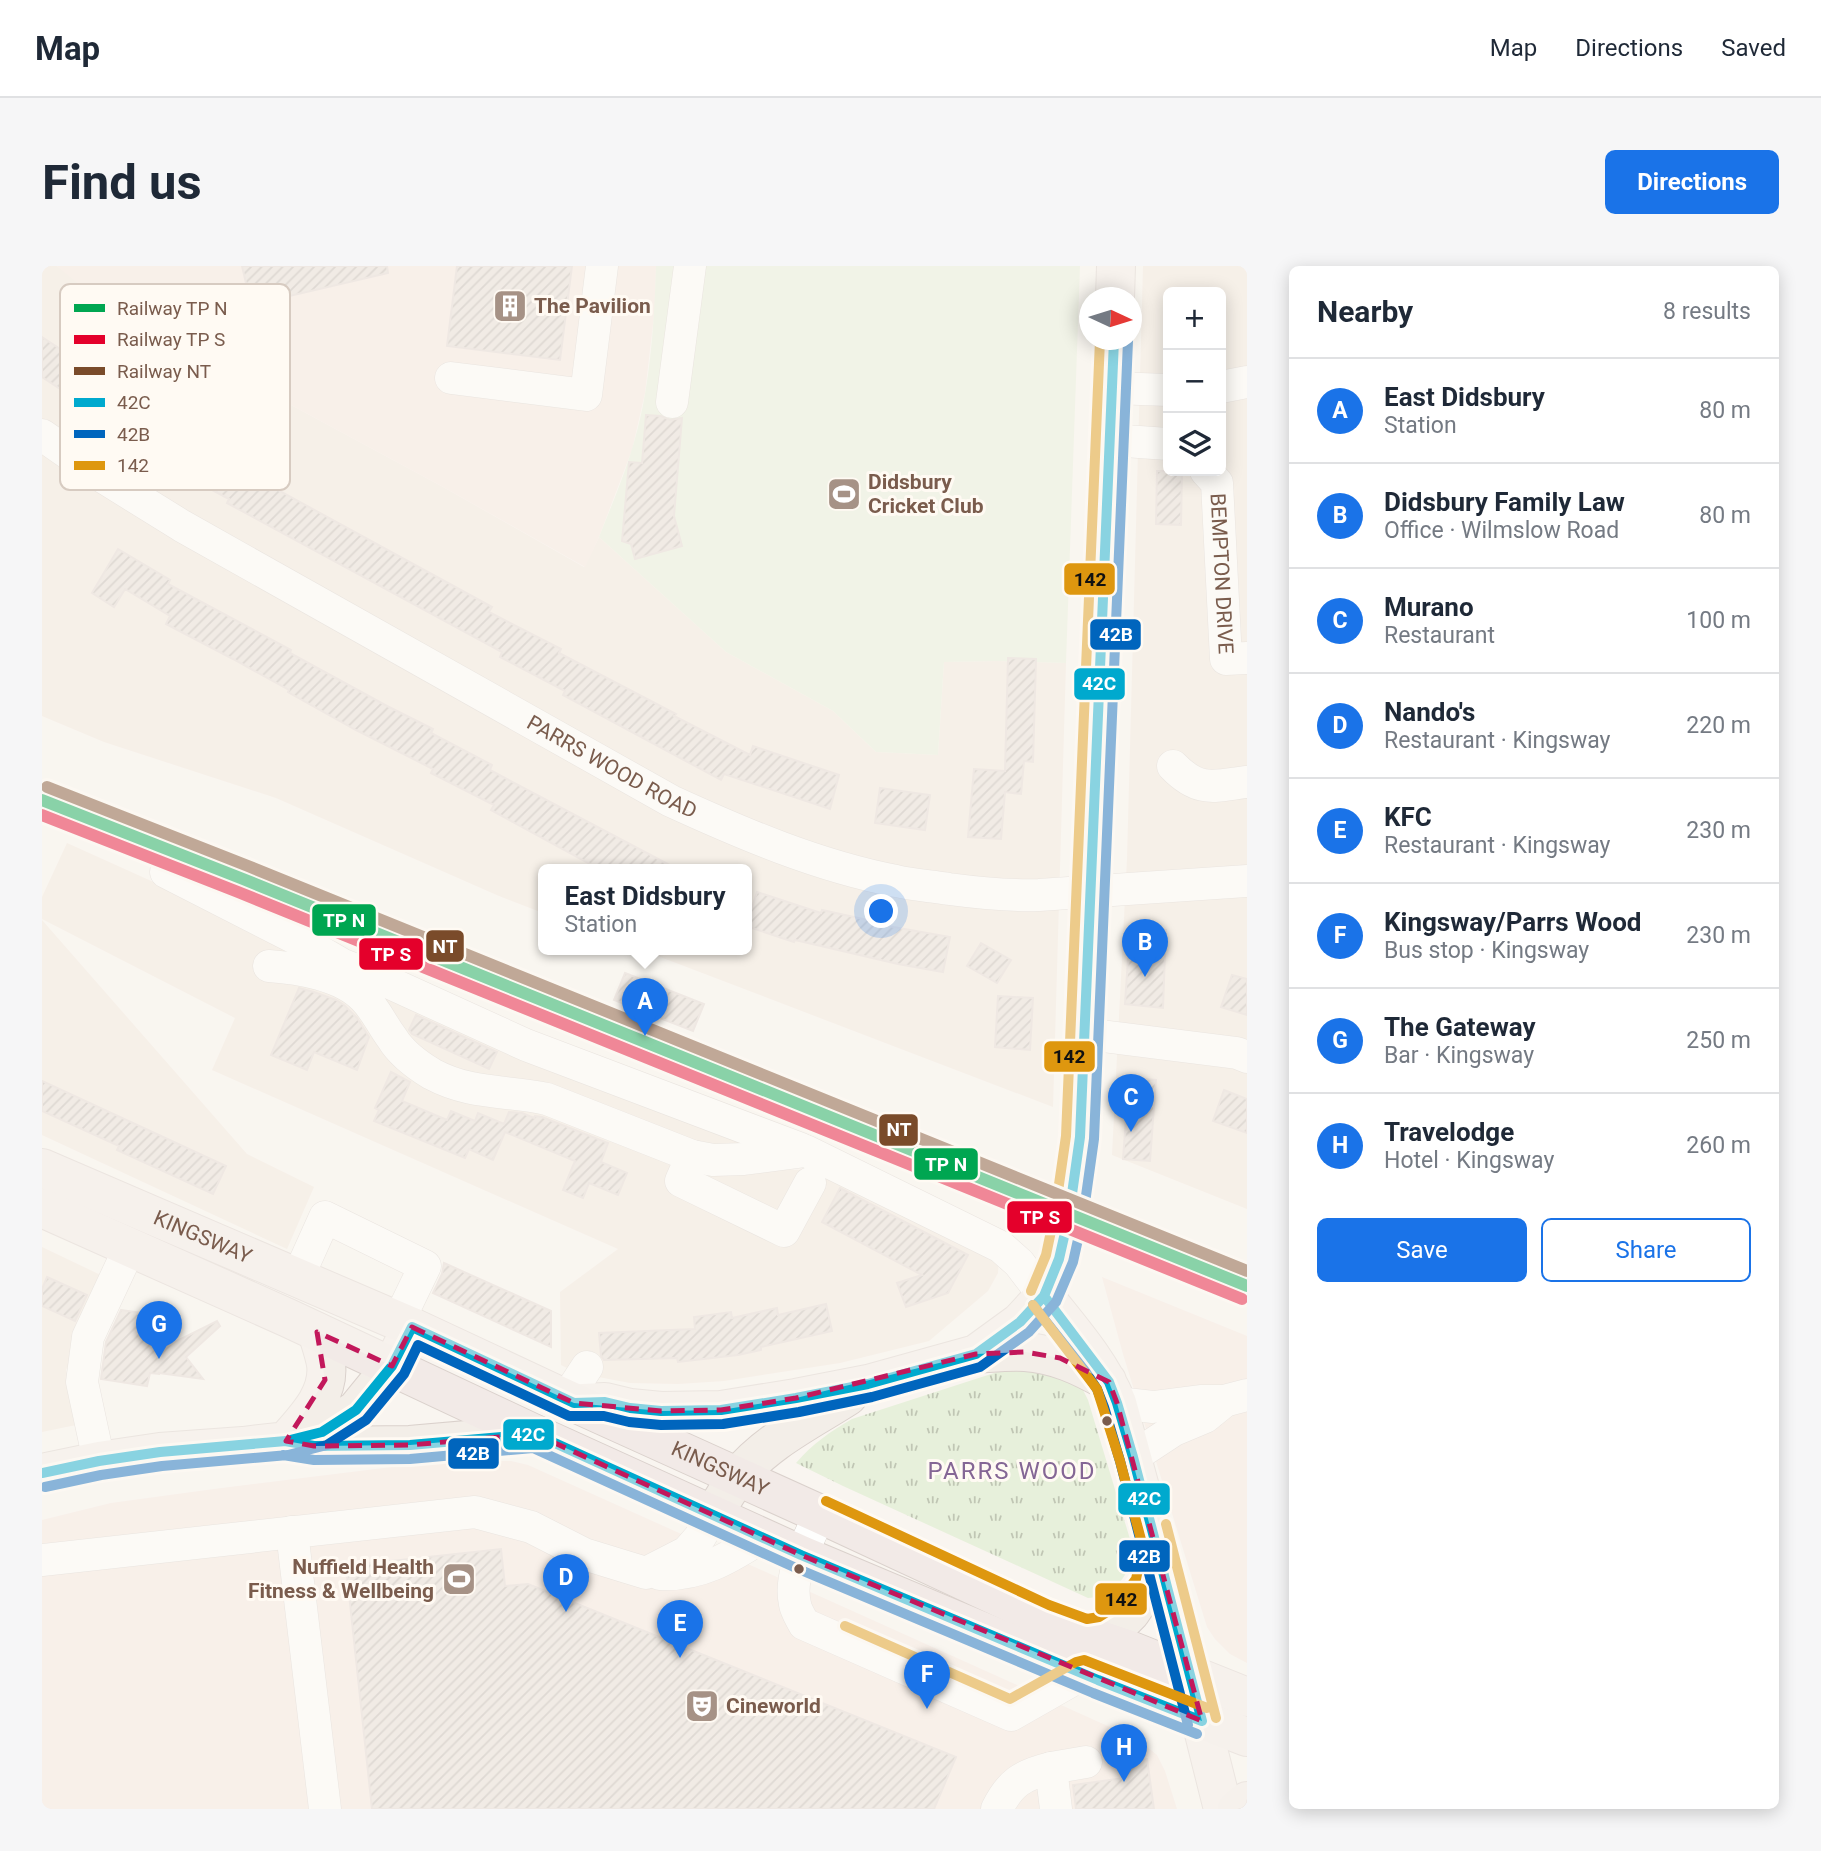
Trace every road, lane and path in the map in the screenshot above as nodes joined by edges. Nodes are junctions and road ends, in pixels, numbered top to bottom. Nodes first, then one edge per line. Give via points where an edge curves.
1 (602, 266) edge
2 (690, 266) edge
3 (1116, 266) edge
4 (1115, 287) edge
5 (1114, 350) edge
6 (451, 378) dead end
7 (1247, 382) edge
8 (1226, 386) edge
9 (1112, 388) junction
10 (1163, 390) edge
11 (672, 402) dead end
12 (42, 436) edge
13 (1110, 440) junction
14 (1163, 444) edge
15 (60, 448) edge
16 (1211, 476) edge
17 (124, 490) edge
18 (1247, 658) edge
19 (1173, 766) dead end
20 (1247, 782) edge
21 (166, 872) dead end
22 (1247, 881) edge
23 (1091, 891) junction
24 (269, 966) dead end
25 (1086, 1034) junction
26 (1247, 1057) edge
27 (806, 1151) junction
28 (692, 1156) junction
29 (42, 1168) edge
30 (810, 1183) dead end
31 (42, 1208) edge
32 (130, 1247) junction
33 (298, 1277) junction
34 (1044, 1296) junction
35 (405, 1324) junction
36 (317, 1332) junction
37 (976, 1354) junction
38 (393, 1366) junction
39 (587, 1367) dead end
40 (868, 1384) junction
41 (1113, 1392) junction
42 (1236, 1398) edge
43 (570, 1401) junction
44 (535, 1434) junction
45 (286, 1441) junction
46 (1133, 1457) junction
47 (99, 1461) junction
48 (42, 1473) edge
49 (737, 1478) junction
50 (820, 1514) junction
51 (713, 1515) junction
52 (292, 1532) junction
53 (762, 1537) junction
54 (1157, 1547) junction
55 (801, 1555) junction
56 (42, 1560) edge
57 (646, 1573) junction
58 (1086, 1634) junction
59 (1083, 1674) junction
60 (1190, 1674) junction
61 (1247, 1697) edge
62 (1202, 1721) junction
63 (1247, 1737) edge
64 (1086, 1762) dead end
65 (1051, 1769) junction
66 (1247, 1801) edge
67 (325, 1809) edge
68 (997, 1809) edge
69 (1056, 1809) edge
70 (1223, 1809) edge
71 (1237, 1809) edge

1 - 6 street via 586,395
2 - 11 street
3 - 4 main road
5 - 9 main road
7 - 8 street
9 - 10 street
9 - 13 main road
12 - 15 street, PARRS WOOD ROAD
13 - 14 street
13 - 23 main road
16 - 18 street, BEMPTON DRIVE via 1217,483 1226,659
17 - 23 street, PARRS WOOD ROAD via 671,801 736,831 837,867 897,882 1019,895
19 - 20 street via 1199,786
21 - 27 street via 343,965 526,1045
22 - 23 street, PARRS WOOD ROAD
23 - 25 main road
24 - 28 street via 307,970 352,989 364,998 399,1048 439,1077 482,1090 547,1099
25 - 26 street
25 - 34 main road via 1080,1138 1069,1215
27 - 28 street via 744,1159
27 - 34 street via 1001,1247
28 - 30 street via 681,1181 784,1231
29 - 33 highway, KINGSWAY
31 - 32 highway, KINGSWAY
32 - 36 highway, KINGSWAY
32 - 47 street via 88,1337 82,1382
33 - 35 highway, KINGSWAY
33 - 35 street via 325,1217 425,1266
34 - 37 main road via 1020,1322
34 - 41 main road
35 - 38 main road
35 - 43 highway, KINGSWAY
36 - 38 highway, KINGSWAY
36 - 45 main road via 326,1365 321,1395
37 - 40 main road
37 - 41 main road via 1025,1352 1060,1358 1083,1368
38 - 44 highway, KINGSWAY
38 - 45 main road via 356,1410 322,1432
39 - 43 street
40 - 43 main road via 721,1410 660,1411
40 - 49 main road via 782,1438
41 - 42 street via 1153,1407
41 - 46 main road
42 - 46 street
43 - 49 highway, KINGSWAY
44 - 45 main road via 410,1445 314,1446
44 - 51 highway, KINGSWAY
45 - 47 main road
46 - 54 main road
47 - 48 main road
49 - 50 highway, KINGSWAY
49 - 51 main road
50 - 55 street
50 - 58 highway, KINGSWAY
51 - 53 highway, KINGSWAY
51 - 57 street via 687,1552
52 - 56 street
52 - 57 street via 475,1512 531,1527 584,1554
52 - 67 street
53 - 55 highway, KINGSWAY
53 - 57 street via 702,1569 673,1575
54 - 58 main road via 1149,1585 1131,1612 1104,1630
54 - 60 main road
55 - 59 highway, KINGSWAY
55 - 59 street via 793,1590 804,1624 1011,1715
58 - 60 highway, KINGSWAY
59 - 62 highway, KINGSWAY
60 - 61 highway, KINGSWAY
60 - 62 main road
62 - 63 highway, KINGSWAY
62 - 70 main road
64 - 65 street
65 - 68 street via 1016,1782
65 - 69 street
66 - 71 highway

